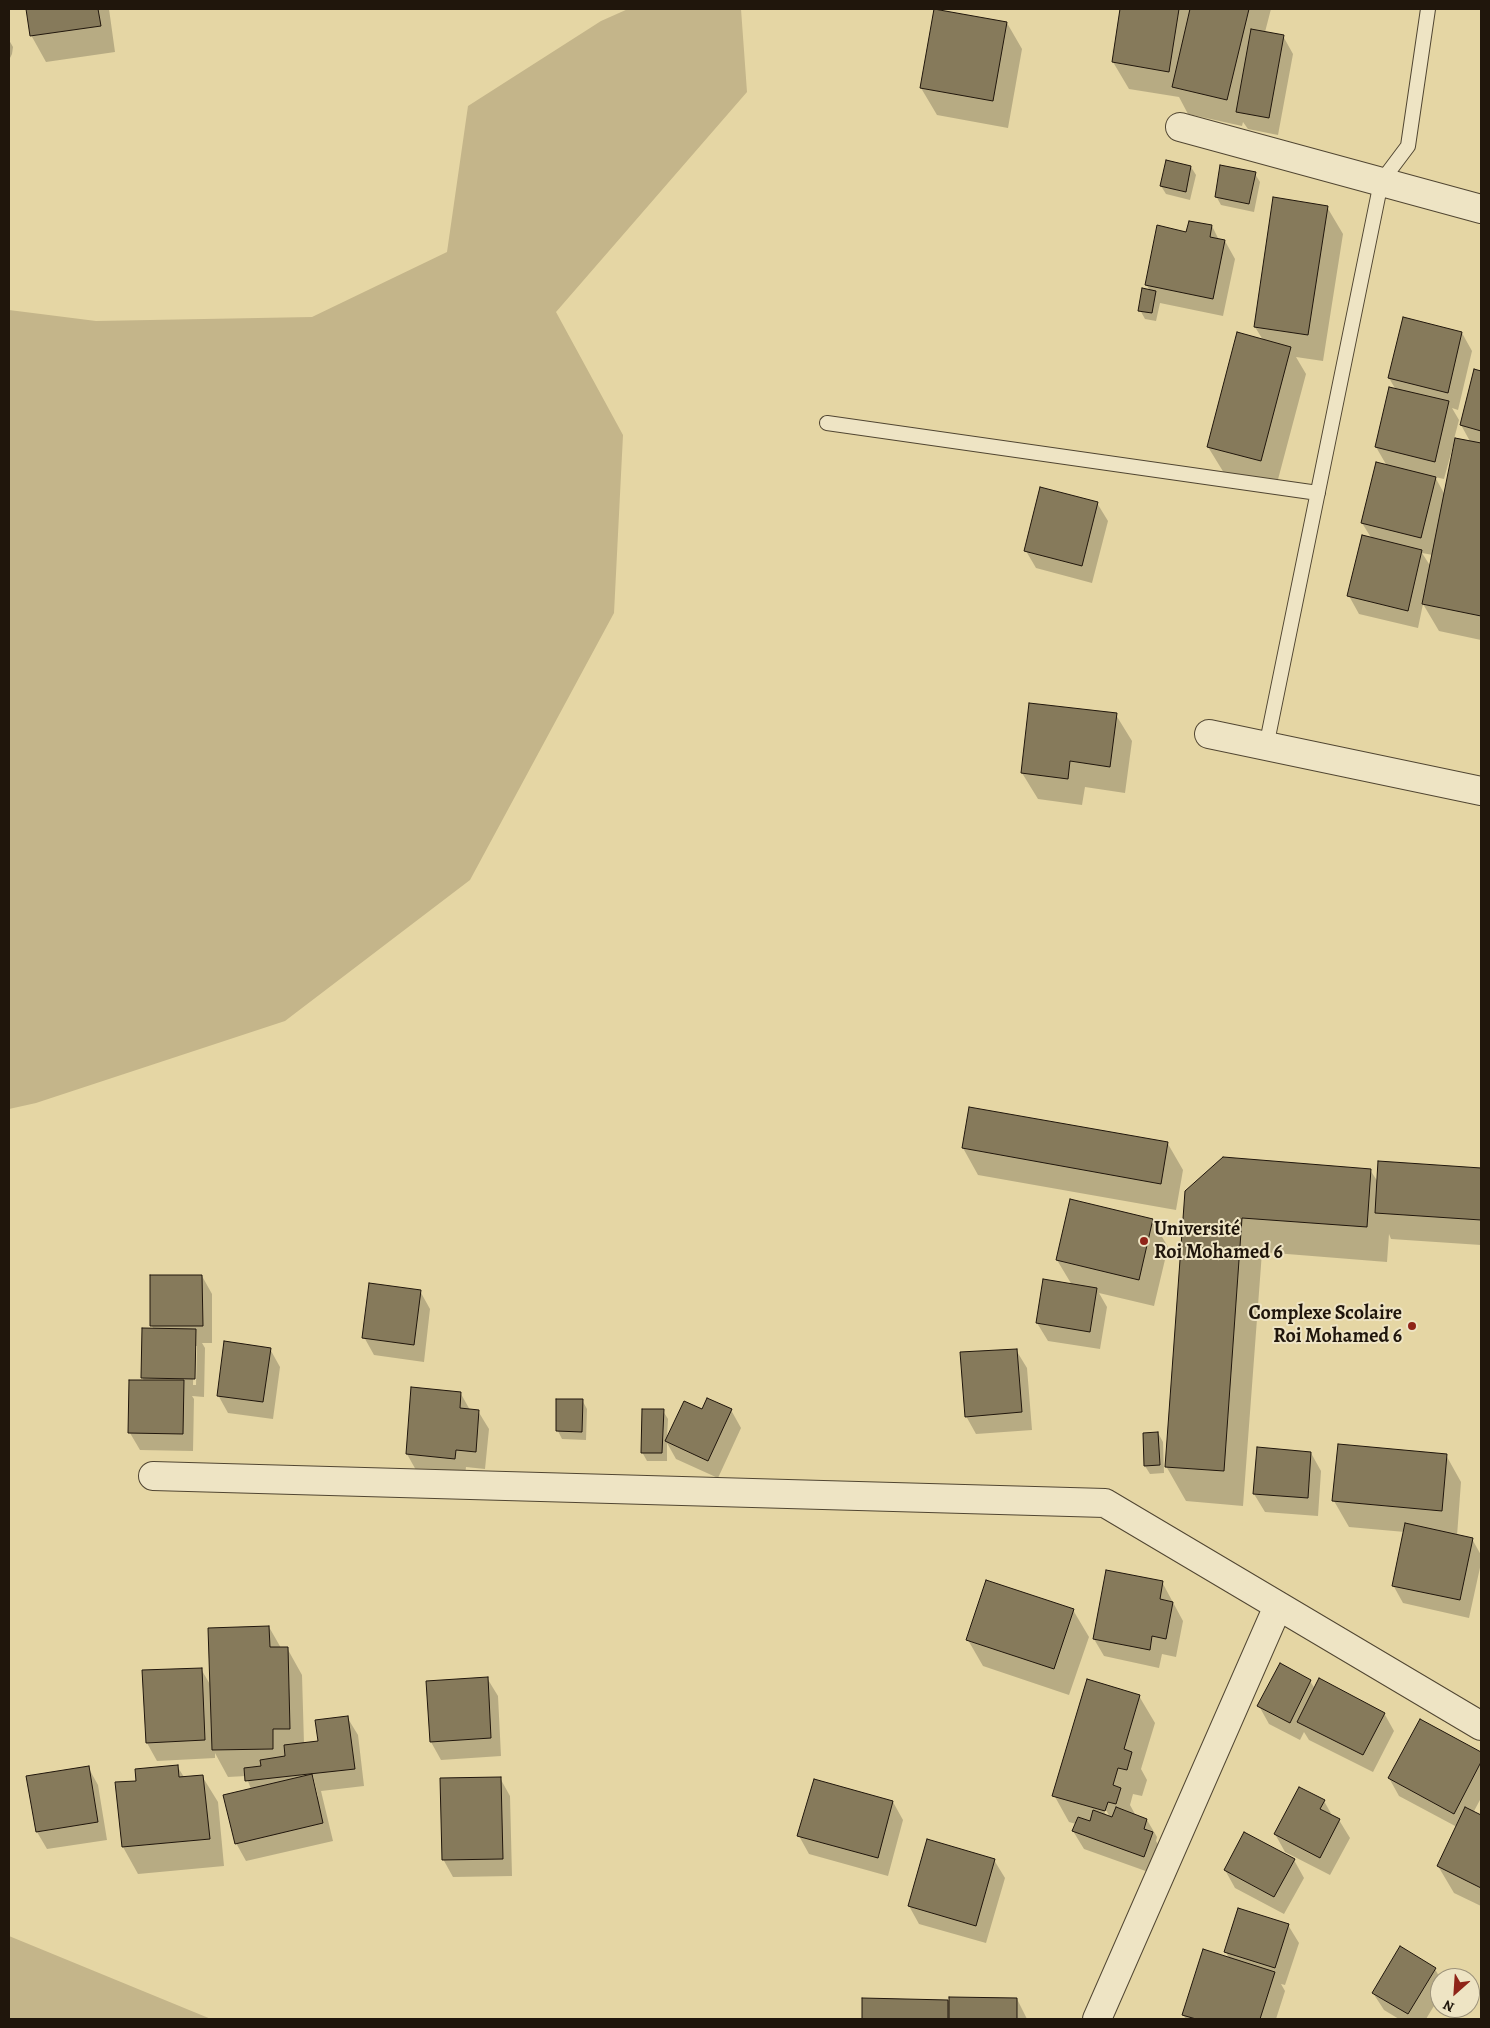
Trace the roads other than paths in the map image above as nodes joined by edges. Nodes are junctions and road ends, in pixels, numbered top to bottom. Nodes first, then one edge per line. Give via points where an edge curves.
1 (1428, 9) edge
2 (1180, 127) dead end
3 (1381, 182) junction
4 (1481, 209) edge
5 (827, 424) dead end
6 (1318, 493) junction
7 (1209, 734) dead end
8 (1266, 746) junction
9 (1481, 791) edge
10 (153, 1476) dead end
11 (1278, 1606) junction
12 (1481, 1726) edge
13 (1097, 2019) edge

1 - 3 lane via 1408,146
2 - 3 street
3 - 4 street
3 - 6 lane
5 - 6 lane
6 - 8 lane
7 - 8 street
8 - 9 street
10 - 11 street via 1105,1503
11 - 12 street
11 - 13 street

